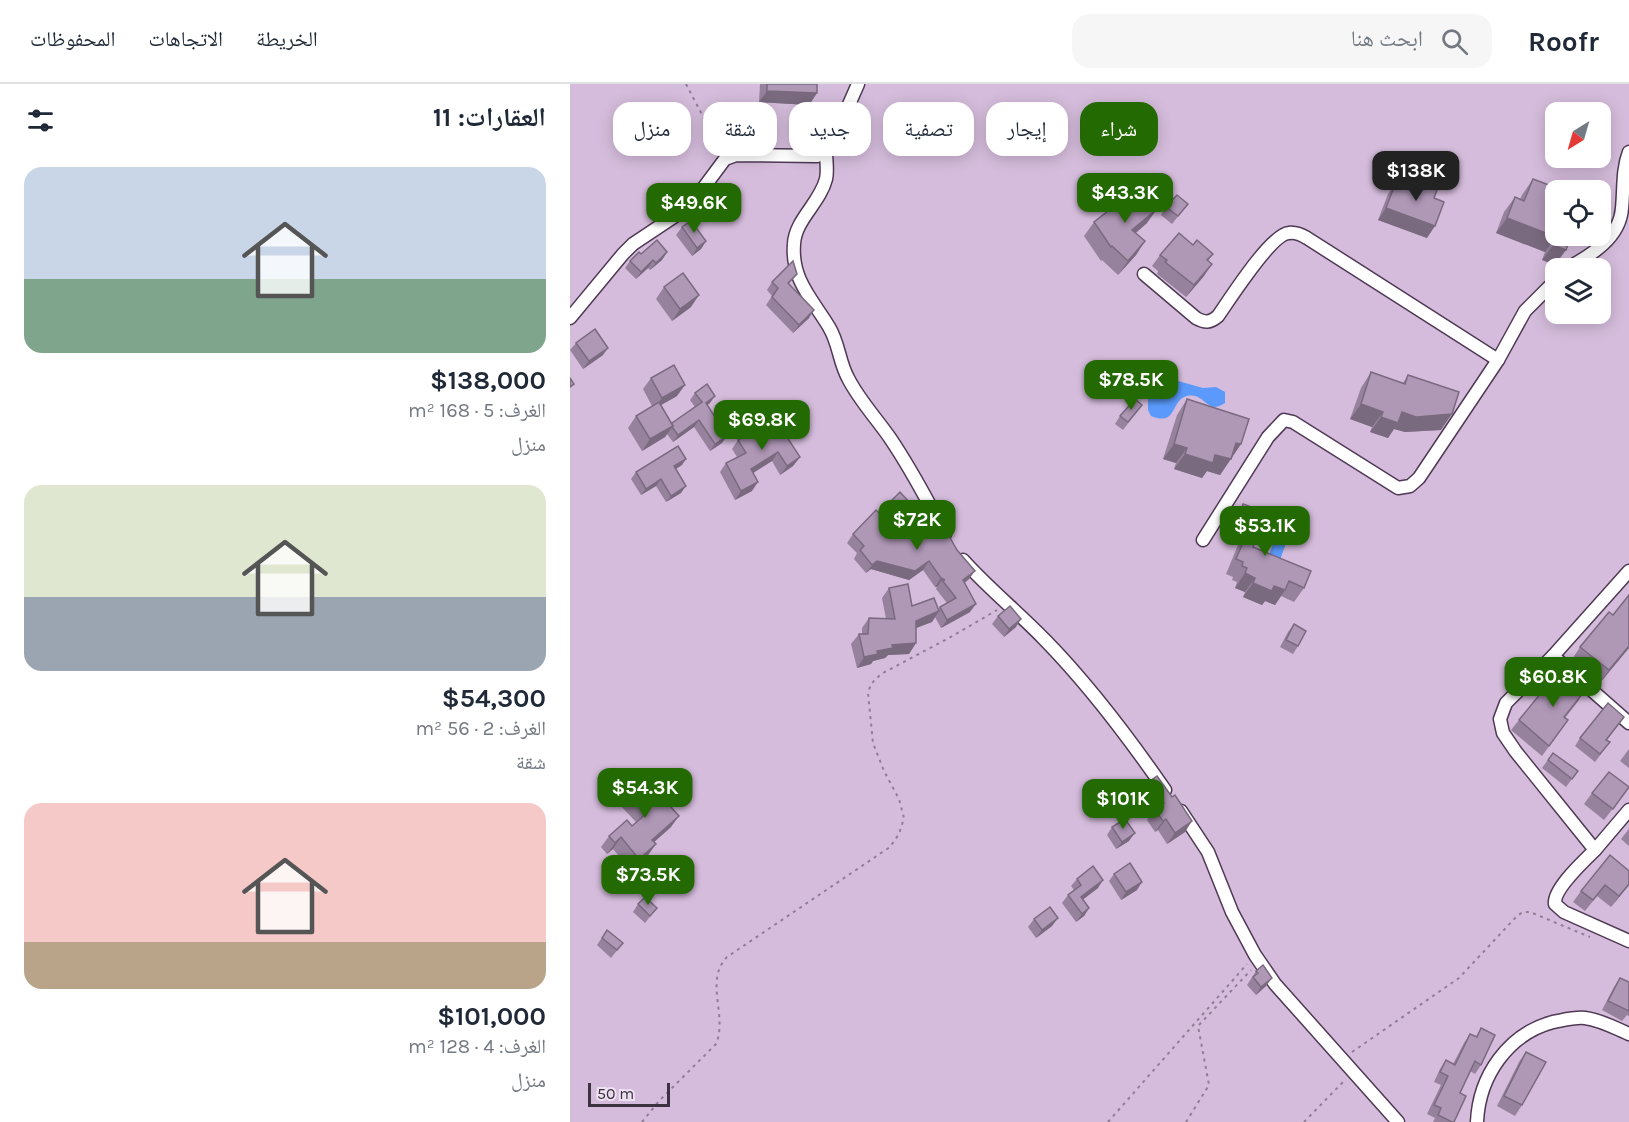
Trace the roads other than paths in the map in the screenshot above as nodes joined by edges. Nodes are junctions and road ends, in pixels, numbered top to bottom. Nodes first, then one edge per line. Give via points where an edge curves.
1 (858, 84) edge
2 (850, 102) edge
3 (1629, 152) edge
4 (789, 156) edge
5 (826, 156) edge
6 (1585, 258) edge
7 (1144, 274) dead end
8 (1545, 291) edge
9 (570, 318) edge
10 (1498, 360) junction
11 (1203, 540) dead end
12 (1629, 571) edge
13 (1624, 586) edge
14 (1553, 656) junction
15 (1629, 723) edge
16 (1629, 810) edge
17 (1595, 850) junction
18 (1629, 941) edge
19 (1629, 1034) edge
20 (1398, 1122) edge
21 (1477, 1122) edge

1 - 2 street
3 - 6 street via 1622,211 1616,227 1600,249
4 - 9 street via 725,159 690,206 633,244
5 - 20 street via 826,179 798,228 795,260 800,281 837,344 848,379 917,479 952,545 1086,686 1184,816 1208,852 1232,912 1275,984
7 - 10 street via 1196,318 1212,321 1264,252 1279,237 1298,234
8 - 10 street via 1525,311
10 - 11 street via 1410,486 1398,488 1284,420 1268,437
12 - 13 street
13 - 14 street
14 - 15 street
14 - 17 street via 1506,703 1500,719 1503,733
16 - 17 street
17 - 18 street via 1561,888 1555,904 1564,912
19 - 21 street via 1603,1022 1581,1018 1532,1030 1510,1046 1489,1075 1478,1104

